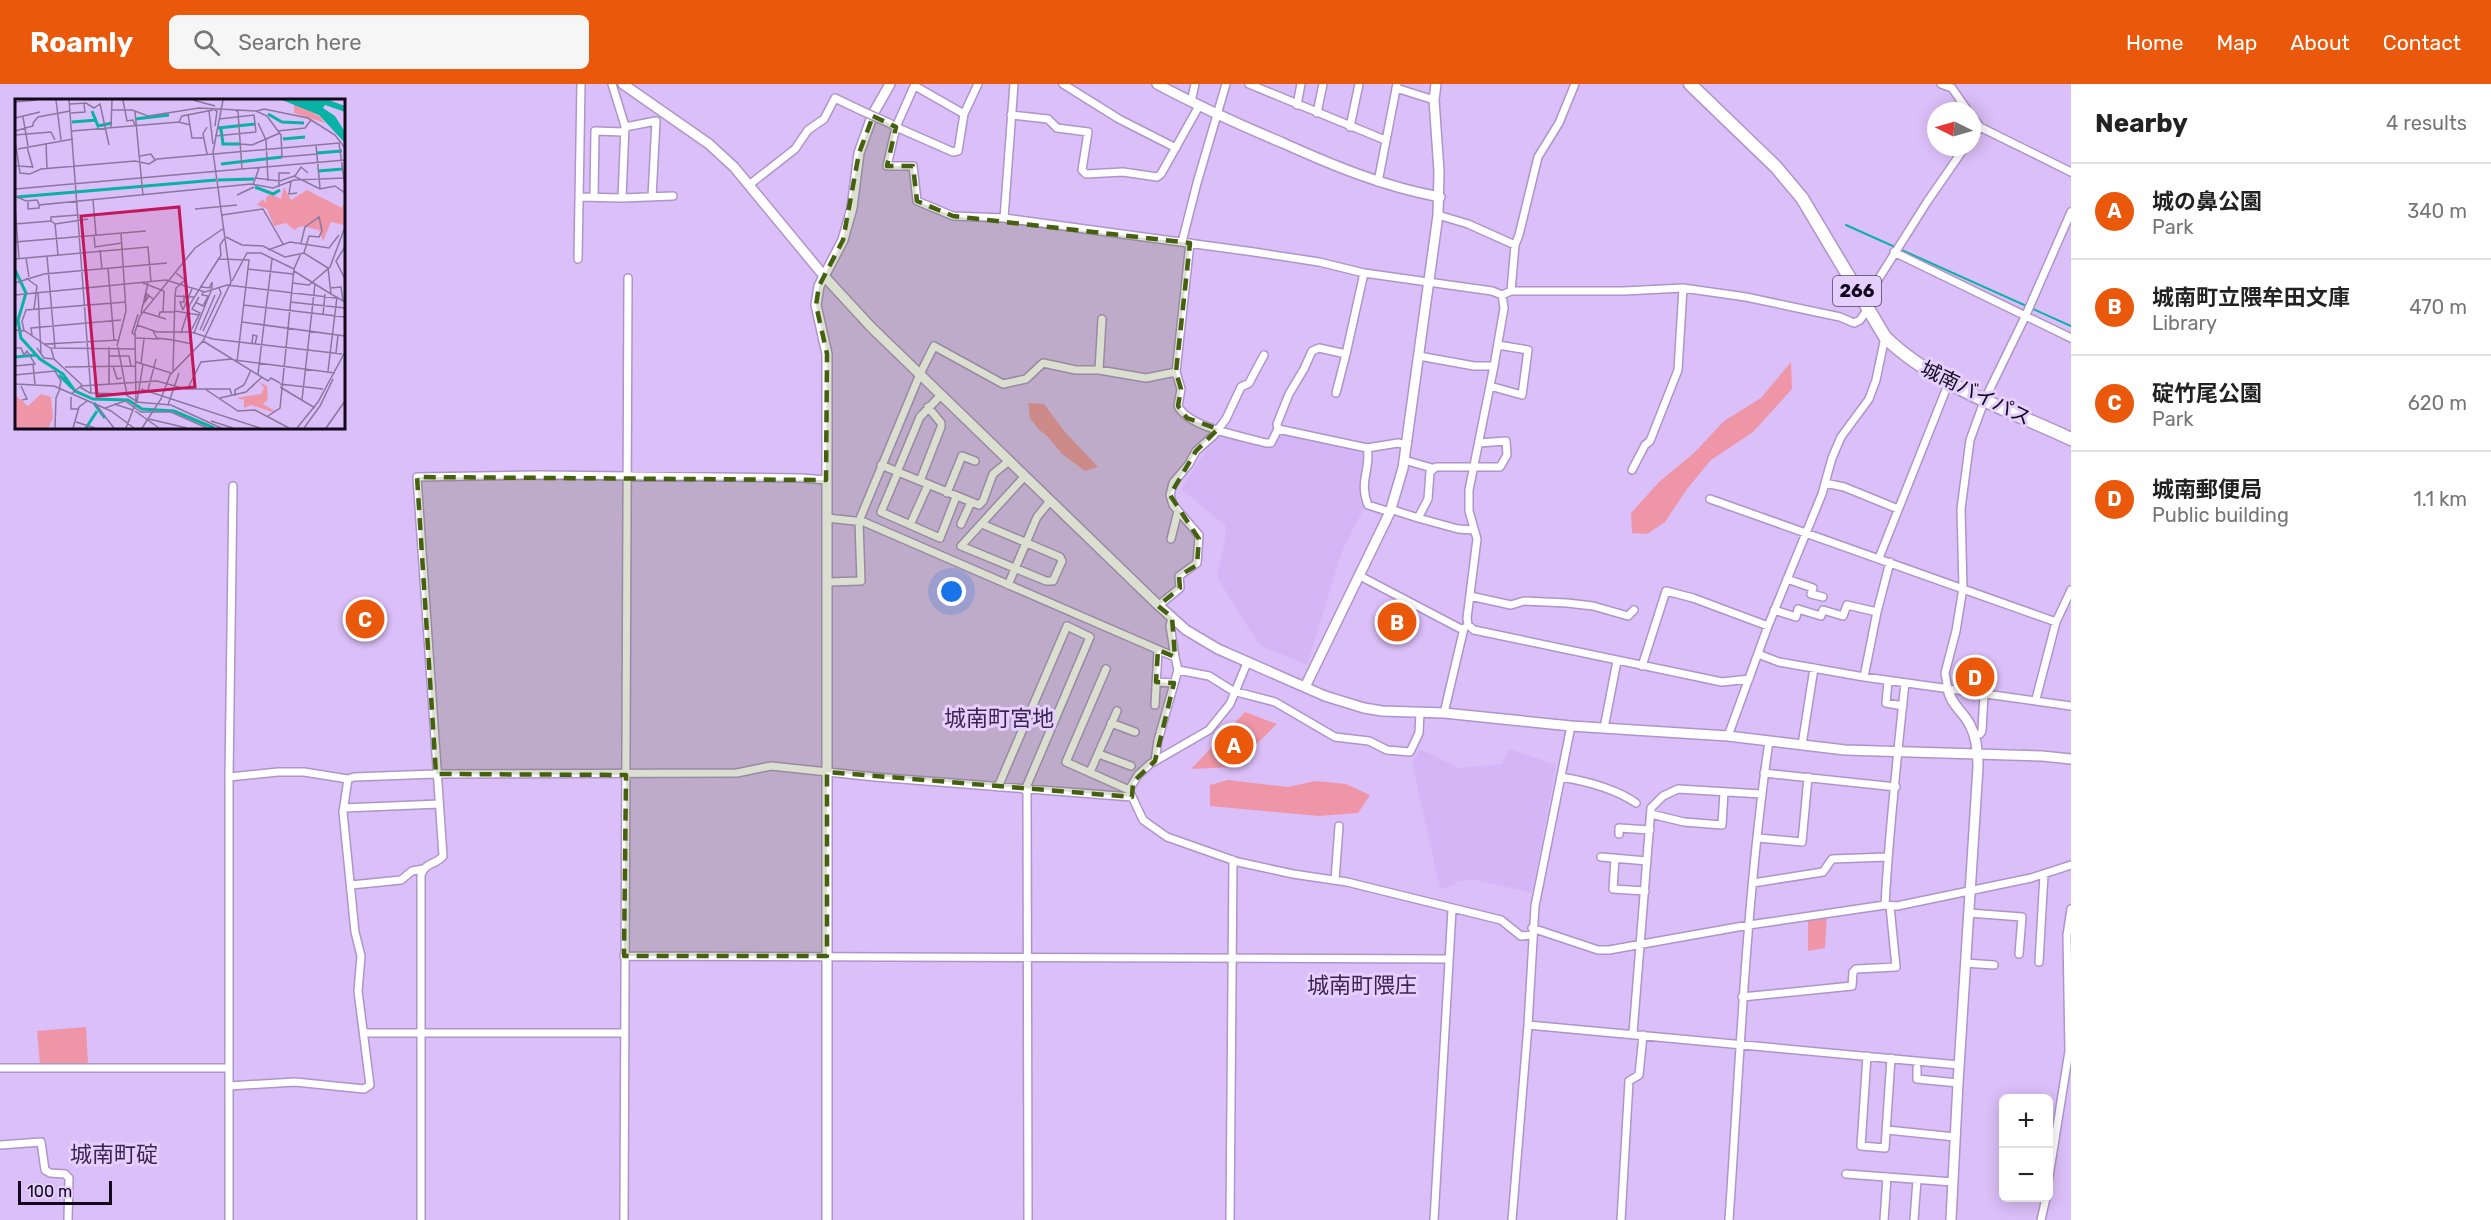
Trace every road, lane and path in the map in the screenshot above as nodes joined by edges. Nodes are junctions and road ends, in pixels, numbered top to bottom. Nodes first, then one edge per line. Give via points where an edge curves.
1 (581, 84) edge
2 (612, 84) edge
3 (623, 84) edge
4 (890, 84) edge
5 (978, 84) edge
6 (1014, 84) edge
7 (1063, 84) edge
8 (1157, 84) edge
9 (1195, 84) edge
10 (1226, 84) edge
11 (1249, 84) edge
12 (1301, 84) edge
13 (1323, 84) edge
14 (1359, 84) edge
15 (1436, 84) edge
16 (1575, 84) edge
17 (1690, 84) edge
18 (1941, 84) edge
19 (915, 85) edge
20 (1397, 86) edge
21 (1264, 87) edge
22 (1434, 100) junction
23 (1962, 102) edge
24 (1195, 104) junction
25 (1297, 105) junction
26 (1317, 113) junction
27 (964, 114) junction
28 (1011, 115) junction
29 (1218, 115) junction
30 (896, 127) junction
31 (1350, 127) junction
32 (1981, 127) edge
33 (625, 130) junction
34 (1385, 140) junction
35 (1176, 148) junction
36 (1959, 156) edge
37 (2070, 168) edge
38 (1378, 182) junction
39 (749, 185) junction
40 (673, 196) dead end
41 (579, 197) junction
42 (594, 197) junction
43 (652, 197) junction
44 (1440, 197) junction
45 (622, 198) junction
46 (2071, 212) edge
47 (1438, 215) junction
48 (1004, 218) junction
49 (1182, 242) junction
50 (1190, 243) junction
51 (1515, 245) junction
52 (1896, 250) junction
53 (578, 259) dead end
54 (1364, 273) junction
55 (824, 276) junction
56 (628, 278) dead end
57 (1429, 282) junction
58 (1683, 288) junction
59 (1511, 291) junction
60 (1502, 295) junction
61 (1866, 306) junction
62 (2025, 317) junction
63 (1102, 319) dead end
64 (1885, 337) junction
65 (2071, 338) edge
66 (1498, 345) junction
67 (1346, 354) junction
68 (1264, 355) dead end
69 (1419, 356) junction
70 (1494, 366) junction
71 (1099, 369) junction
72 (1176, 372) junction
73 (920, 374) junction
74 (1949, 382) junction
75 (1490, 387) junction
76 (1336, 393) dead end
77 (941, 395) junction
78 (1985, 399) junction
79 (928, 407) junction
80 (1218, 429) junction
81 (1278, 429) junction
82 (2071, 439) edge
83 (1479, 443) junction
84 (1407, 445) junction
85 (1367, 448) junction
86 (1009, 460) junction
87 (1404, 460) junction
88 (975, 461) dead end
89 (881, 465) junction
90 (1432, 468) junction
91 (1474, 468) junction
92 (1632, 470) dead end
93 (898, 472) junction
94 (628, 476) junction
95 (1025, 476) junction
96 (826, 480) junction
97 (924, 483) junction
98 (1825, 483) junction
99 (233, 486) dead end
100 (947, 493) junction
101 (956, 497) junction
102 (1710, 499) dead end
103 (1050, 501) junction
104 (971, 502) junction
105 (1898, 509) junction
106 (1390, 510) junction
107 (1178, 511) junction
108 (827, 518) junction
109 (1418, 518) junction
110 (859, 521) junction
111 (961, 524) dead end
112 (982, 524) junction
113 (910, 525) junction
114 (1474, 530) junction
115 (1807, 532) junction
116 (1171, 539) dead end
117 (1026, 543) junction
118 (1879, 558) junction
119 (1890, 562) junction
120 (1015, 568) junction
121 (1360, 576) junction
122 (1787, 579) junction
123 (827, 582) junction
124 (1008, 585) junction
125 (1963, 588) junction
126 (2071, 590) edge
127 (1470, 596) junction
128 (1823, 597) dead end
129 (1159, 605) junction
130 (1634, 610) dead end
131 (1774, 610) junction
132 (1877, 612) junction
133 (1172, 617) junction
134 (2056, 622) junction
135 (1768, 626) junction
136 (1465, 627) junction
137 (1158, 650) junction
138 (1758, 654) junction
139 (1174, 657) junction
140 (1617, 661) junction
141 (1247, 663) junction
142 (1642, 666) junction
143 (1814, 668) junction
144 (1106, 669) dead end
145 (1178, 670) junction
146 (1864, 677) junction
147 (1749, 679) junction
148 (1888, 681) junction
149 (1156, 682) junction
150 (1174, 683) junction
151 (1905, 683) junction
152 (1305, 687) junction
153 (1948, 689) junction
154 (1233, 691) junction
155 (1984, 694) junction
156 (2036, 699) junction
157 (1155, 705) dead end
158 (1903, 706) junction
159 (2071, 706) edge
160 (1032, 707) junction
161 (1117, 711) dead end
162 (1420, 712) junction
163 (1444, 713) junction
164 (1055, 717) junction
165 (1111, 723) junction
166 (1571, 726) junction
167 (1604, 728) junction
168 (1135, 732) dead end
169 (1728, 736) junction
170 (1975, 736) junction
171 (1769, 741) junction
172 (1802, 745) junction
173 (1898, 752) junction
174 (1099, 754) junction
175 (1978, 755) junction
176 (2071, 759) edge
177 (1155, 761) junction
178 (1131, 766) dead end
179 (827, 772) junction
180 (1090, 772) junction
181 (1764, 773) junction
182 (436, 774) junction
183 (626, 775) junction
184 (229, 777) junction
185 (1561, 777) junction
186 (1808, 777) junction
187 (348, 779) junction
188 (998, 787) junction
189 (1896, 787) junction
190 (1026, 790) junction
191 (1724, 792) junction
192 (1130, 794) junction
193 (1761, 794) junction
194 (1636, 803) dead end
195 (439, 804) junction
196 (344, 808) junction
197 (1651, 814) junction
198 (1340, 826) dead end
199 (1650, 830) junction
200 (1619, 834) dead end
201 (1758, 838) junction
202 (1601, 857) dead end
203 (1887, 857) junction
204 (1615, 858) junction
205 (1233, 860) junction
206 (1647, 861) junction
207 (2071, 865) edge
208 (423, 869) junction
209 (2044, 875) junction
210 (1335, 880) junction
211 (1753, 883) junction
212 (351, 885) junction
213 (1970, 890) junction
214 (1645, 891) junction
215 (1888, 906) junction
216 (2071, 909) edge
217 (1452, 910) junction
218 (1969, 913) junction
219 (1749, 925) junction
220 (1532, 932) junction
221 (1641, 945) junction
222 (2019, 954) dead end
223 (624, 956) junction
224 (827, 956) junction
225 (1029, 957) junction
226 (1232, 958) junction
227 (1448, 959) junction
228 (2039, 962) dead end
229 (1965, 963) junction
230 (1994, 965) dead end
231 (1742, 997) junction
232 (1528, 1025) junction
233 (364, 1033) junction
234 (421, 1033) junction
235 (624, 1033) junction
236 (1633, 1033) junction
237 (1643, 1035) junction
238 (1741, 1044) junction
239 (1867, 1056) junction
240 (1891, 1058) junction
241 (1959, 1065) junction
242 (0, 1068) edge
243 (229, 1068) junction
244 (1917, 1068) dead end
245 (1958, 1083) junction
246 (229, 1086) junction
247 (1887, 1130) junction
248 (1955, 1137) junction
249 (0, 1145) edge
250 (2053, 1155) edge
251 (1846, 1174) dead end
252 (1887, 1178) junction
253 (1917, 1180) junction
254 (1953, 1182) junction
255 (2045, 1202) edge
256 (68, 1220) edge
257 (229, 1220) edge
258 (421, 1220) edge
259 (624, 1220) edge
260 (827, 1220) edge
261 (1028, 1220) edge
262 (1230, 1220) edge
263 (1434, 1220) edge
264 (1512, 1220) edge
265 (1621, 1220) edge
266 (1729, 1220) edge
267 (1884, 1220) edge
268 (1914, 1220) edge
269 (1951, 1220) edge
270 (2041, 1220) edge

1 - 41 street
2 - 33 street
3 - 39 street via 709,144
4 - 55 street via 865,133 850,216 839,252
5 - 27 street
6 - 28 street
7 - 35 street
8 - 24 street
9 - 24 street
10 - 29 street
11 - 21 street
12 - 25 street
13 - 26 street
14 - 31 street
15 - 22 street
16 - 51 street via 1559,123 1538,157
17 - 61 highway, 城南バイパス / 266 via 1776,167 1802,198
18 - 23 street via 1952,88
19 - 27 street
19 - 30 street
20 - 22 street
20 - 34 street
21 - 25 street
22 - 44 street
24 - 29 street
24 - 35 street
25 - 26 street
26 - 31 street
27 - 30 street via 958,151 953,152
28 - 35 street via 1048,119 1057,128 1089,132 1082,170 1086,174 1123,172 1157,177
28 - 48 street
29 - 38 street
29 - 49 street
30 - 39 street, bridge via 835,98 824,119 808,130 795,149
30 - 48 street via 887,166 913,166 916,201 953,216
31 - 34 street
32 - 37 street
33 - 42 street via 595,131
33 - 43 street via 656,121
33 - 45 street
34 - 38 street
36 - 52 street
38 - 44 street
39 - 55 street
40 - 43 street
41 - 42 street
41 - 53 street
42 - 45 street
43 - 45 street
44 - 47 street
46 - 62 street
47 - 51 street
47 - 57 street
48 - 49 street
49 - 50 street
50 - 54 street via 1319,262
50 - 72 street
51 - 59 street
52 - 61 street
52 - 62 street
54 - 57 street
54 - 67 street
55 - 73 street
55 - 96 street via 816,305 826,354
56 - 94 street
57 - 60 street
57 - 69 street
58 - 59 street
58 - 61 street via 1746,297 1854,323 1860,320
58 - 92 street via 1678,370 1650,441
59 - 60 street
60 - 66 street
61 - 64 highway, 城南バイパス / 266
62 - 65 street
62 - 78 street
63 - 71 street
64 - 74 highway, 城南バイパス / 266 via 1909,359
64 - 98 street via 1869,399 1841,437
66 - 70 street
66 - 75 street via 1528,351 1522,395
67 - 76 street
67 - 81 street via 1318,348 1312,351 1289,393
68 - 80 street
69 - 70 street
69 - 84 street
70 - 75 street
71 - 72 street via 1146,378
71 - 73 street via 1076,370 1043,363 1026,379 1003,384 934,346
72 - 80 street via 1181,411 1187,418
73 - 77 street
73 - 89 street
74 - 78 highway, 城南バイパス / 266
74 - 105 street
75 - 83 street
77 - 79 street
77 - 86 street
78 - 82 highway, 城南バイパス / 266
78 - 125 street via 1970,440 1961,508
79 - 93 street via 920,417
79 - 97 street via 941,428
80 - 81 street via 1270,443
80 - 107 street via 1196,450 1190,464 1173,483 1170,495
81 - 85 street
83 - 91 street
83 - 91 street via 1506,441 1507,455 1500,467
84 - 85 street
84 - 87 street
85 - 106 street via 1365,498 1368,505
86 - 95 street
86 - 104 street via 993,474 983,501
87 - 90 street
87 - 106 street
88 - 100 street via 962,456
89 - 93 street
89 - 110 street
90 - 91 street
90 - 109 street via 1428,499
91 - 114 street via 1468,499
93 - 97 street
93 - 113 street via 881,512
94 - 96 street
94 - 182 street via 417,477
94 - 183 street
95 - 103 street
95 - 112 street
96 - 108 street
97 - 100 street
97 - 113 street
98 - 105 street
98 - 115 street
99 - 184 street
100 - 101 street
101 - 104 street
101 - 113 street via 940,537
102 - 115 street
103 - 117 street via 1037,517
103 - 129 street
104 - 111 street
105 - 118 street
106 - 109 street
106 - 121 street
107 - 116 street
107 - 129 street via 1199,535 1197,564 1179,576 1180,588
108 - 110 street
108 - 123 street
109 - 114 street
110 - 123 street via 861,581
110 - 124 street
112 - 117 street
112 - 120 street via 961,546
114 - 127 street via 1477,539
115 - 118 street
115 - 122 street
117 - 120 street
117 - 120 street via 1062,561 1053,581
118 - 119 street
119 - 125 street
119 - 132 street
120 - 124 street
121 - 136 street
121 - 152 street
122 - 128 street via 1813,588 1811,594
122 - 131 street
123 - 179 street
124 - 137 street
125 - 134 street
125 - 153 street via 1946,673
126 - 134 street
127 - 130 street via 1511,604 1524,601 1593,606 1628,616
127 - 136 street
129 - 133 street
131 - 132 street via 1796,617 1798,609 1821,616 1823,610 1843,616 1847,605
131 - 135 street
132 - 146 street
133 - 139 street
133 - 141 street via 1203,641
134 - 156 street
135 - 138 street
135 - 142 street via 1666,591
136 - 140 street
136 - 163 street
137 - 139 street
137 - 149 street
138 - 143 street
138 - 147 street
139 - 145 street
140 - 142 street
140 - 167 street
141 - 152 street
141 - 154 street
142 - 147 street via 1722,682
143 - 146 street
143 - 172 street
144 - 180 street via 1066,762
145 - 150 street
145 - 154 street via 1209,676
146 - 148 street
147 - 169 street
148 - 151 street
148 - 158 street via 1886,703
149 - 150 street
149 - 157 street
150 - 177 street
151 - 153 street
151 - 158 street
152 - 162 street via 1364,708
153 - 155 street
153 - 170 street via 1954,706 1971,725
154 - 162 street via 1275,702 1335,737 1369,741 1387,750 1410,752 1419,733
154 - 177 street via 1230,704 1209,730
155 - 156 street
155 - 170 street via 1982,731
156 - 159 street
158 - 173 street
160 - 164 street
160 - 164 street via 1067,626 1090,637
160 - 188 street
161 - 165 street
162 - 163 street
163 - 166 street
164 - 190 street
165 - 168 street
165 - 174 street
166 - 167 street
166 - 185 street
167 - 169 street
169 - 171 street
170 - 175 street
171 - 172 street
171 - 181 street
172 - 173 street
173 - 175 street
173 - 189 street
174 - 178 street
174 - 180 street
175 - 176 street
175 - 213 street
177 - 192 street via 1138,775
179 - 183 street via 771,766 737,773
179 - 188 street
179 - 224 street
180 - 192 street
181 - 186 street
181 - 193 street
182 - 183 street
182 - 187 street
182 - 195 street
183 - 223 street
184 - 187 street via 304,772
184 - 243 street
185 - 194 street via 1626,795
185 - 220 street
186 - 189 street
186 - 201 street via 1802,842
187 - 196 street
188 - 190 street
189 - 203 street
190 - 192 street
190 - 225 street
191 - 193 street
191 - 197 street via 1678,789 1663,796 1651,808
191 - 197 street via 1722,825
192 - 205 street via 1143,819 1167,837
193 - 201 street
195 - 196 street
195 - 208 street via 443,856
196 - 212 street
197 - 199 street
198 - 210 street
199 - 200 street via 1619,828
199 - 206 street
201 - 211 street
202 - 204 street
203 - 211 street via 1832,858 1823,872
203 - 215 street
204 - 206 street
204 - 214 street via 1612,889
205 - 210 street
205 - 226 street
206 - 214 street
207 - 209 street
208 - 212 street via 412,871 401,880
208 - 234 street
209 - 213 street
209 - 228 street
210 - 217 street
211 - 219 street
212 - 233 street via 361,956 358,991
213 - 215 street
213 - 218 street
214 - 221 street
215 - 219 street
215 - 231 street via 1896,968 1856,969 1852,986
216 - 250 street via 2067,935 2068,1051
217 - 220 street via 1501,920 1521,936
217 - 227 street
218 - 222 street via 2022,914
218 - 229 street
219 - 221 street
219 - 231 street
220 - 221 street via 1598,950
220 - 232 street
221 - 236 street
223 - 224 street
223 - 235 street
224 - 225 street
224 - 260 street
225 - 226 street
225 - 261 street
226 - 227 street
226 - 262 street
227 - 263 street
229 - 230 street
229 - 241 street
231 - 238 street
232 - 236 street
232 - 264 street
233 - 234 street
233 - 246 street via 368,1088 296,1082
234 - 235 street
234 - 258 street
235 - 259 street
236 - 237 street
237 - 238 street
237 - 265 street via 1639,1075 1629,1081
238 - 239 street
238 - 266 street
239 - 240 street
239 - 247 street via 1861,1146 1886,1148
240 - 241 street
240 - 247 street
241 - 245 street
242 - 243 street
243 - 246 street
244 - 245 street via 1917,1079
245 - 248 street
246 - 257 street
247 - 248 street
248 - 254 street
249 - 256 street via 41,1142 45,1170 69,1178
251 - 252 street
252 - 253 street
252 - 267 street
253 - 254 street
253 - 268 street
254 - 269 street
255 - 270 street

